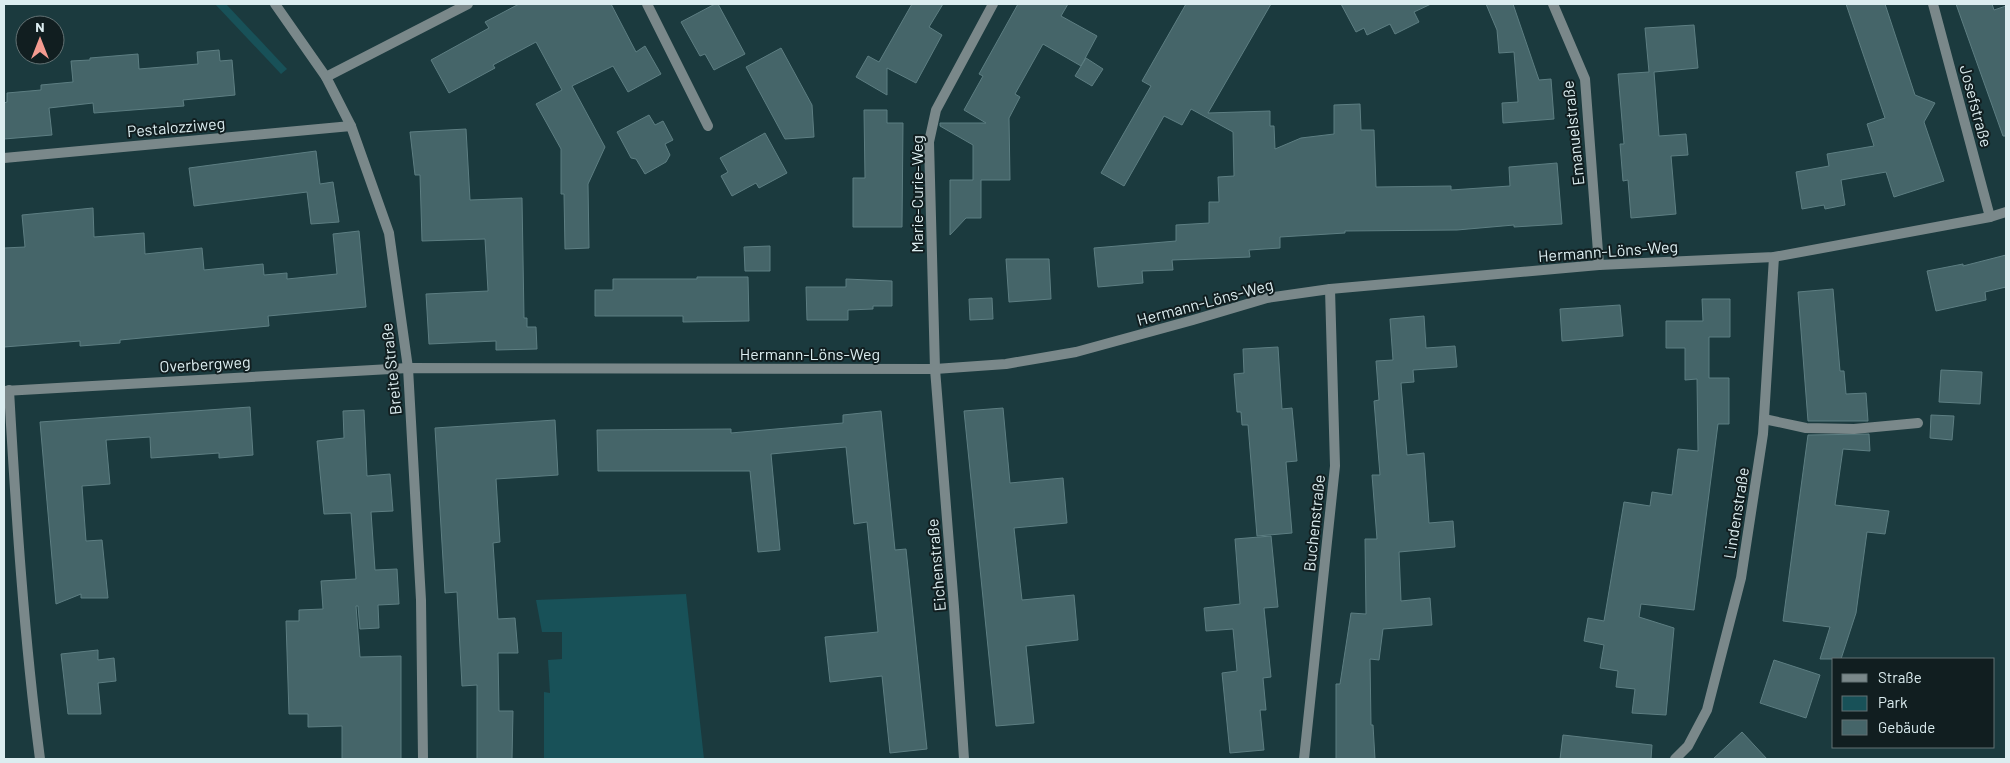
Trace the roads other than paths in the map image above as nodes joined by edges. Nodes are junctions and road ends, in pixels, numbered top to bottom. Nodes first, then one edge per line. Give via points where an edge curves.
1 (275, 4) edge
2 (468, 4) edge
3 (647, 4) edge
4 (993, 4) edge
5 (1553, 4) edge
6 (1932, 4) edge
7 (326, 77) junction
8 (351, 126) junction
9 (708, 126) dead end
10 (4, 158) edge
11 (2006, 212) edge
12 (1990, 217) junction
13 (1774, 257) junction
14 (1599, 265) junction
15 (1330, 289) junction
16 (408, 368) junction
17 (935, 369) junction
18 (6, 390) edge
19 (1764, 419) junction
20 (1918, 423) dead end
21 (40, 759) edge
22 (423, 759) edge
23 (964, 759) edge
24 (1304, 759) edge
25 (1675, 759) edge

1 - 7 street, Breite Straße
2 - 7 street
3 - 9 street
4 - 17 street, Marie-Curie-Weg via 936,110 929,142
5 - 14 street, Emanuelstraße via 1585,79
6 - 12 street, Josefstraße
7 - 8 street, Breite Straße
8 - 10 street, Pestalozziweg
8 - 16 street, Breite Straße via 389,233
11 - 12 street, Hermann-Löns-Weg
12 - 13 street, Hermann-Löns-Weg
13 - 14 street, Hermann-Löns-Weg
13 - 19 street, Lindenstraße
14 - 15 street, Hermann-Löns-Weg
15 - 17 street, Hermann-Löns-Weg via 1267,298 1076,352 1006,364
15 - 24 street, Buchenstraße via 1335,466
16 - 17 street, Hermann-Löns-Weg
16 - 18 street, Overbergweg
16 - 22 street, Breite Straße via 421,600
17 - 23 street, Eichenstraße
18 - 21 street
19 - 20 street via 1806,428 1854,429
19 - 25 street, Lindenstraße via 1741,578 1707,710 1688,746

